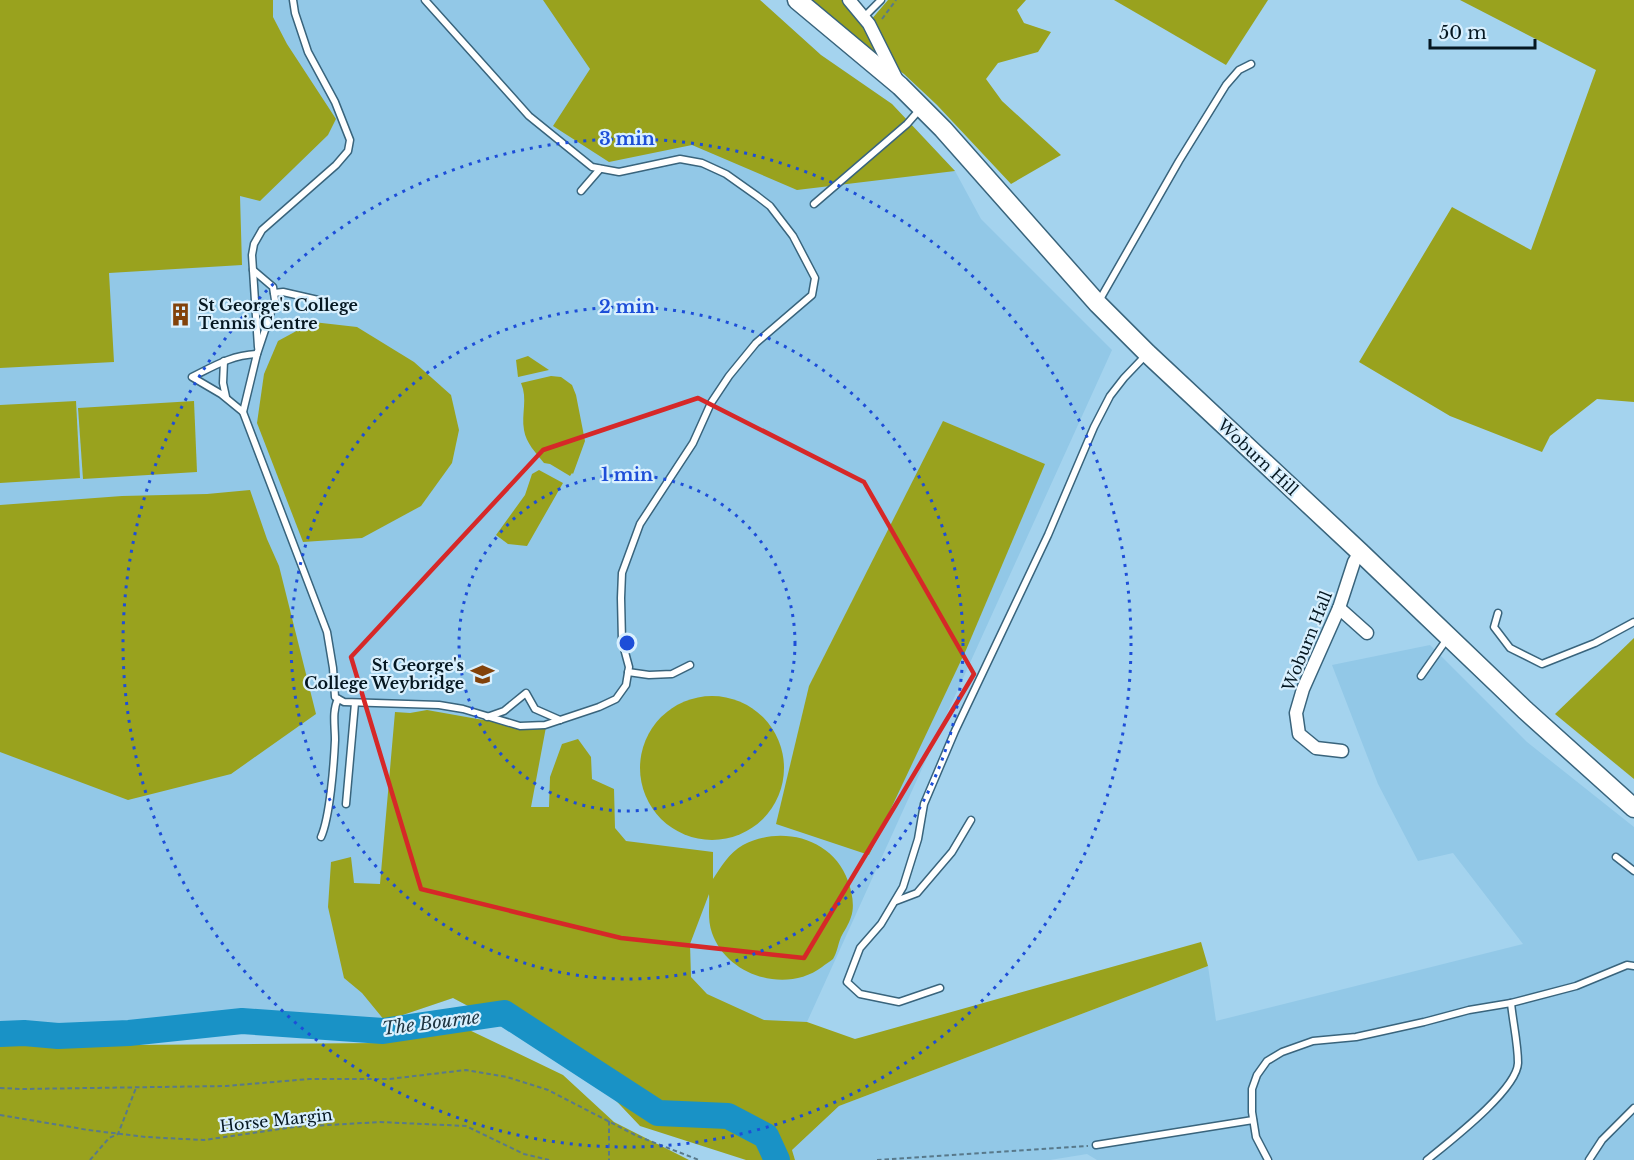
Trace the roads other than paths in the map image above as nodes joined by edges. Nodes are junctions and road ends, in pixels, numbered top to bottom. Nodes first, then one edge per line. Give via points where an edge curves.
1 (293, 0) edge
2 (425, 0) edge
3 (797, 0) edge
4 (849, 0) edge
5 (880, 0) edge
6 (864, 17) junction
7 (1251, 64) dead end
8 (900, 87) junction
9 (921, 108) junction
10 (600, 169) junction
11 (581, 191) dead end
12 (814, 204) dead end
13 (253, 270) junction
14 (274, 293) junction
15 (318, 300) dead end
16 (1098, 304) junction
17 (258, 352) junction
18 (1147, 353) junction
19 (224, 361) junction
20 (226, 398) junction
21 (243, 412) junction
22 (1360, 552) junction
23 (1339, 609) junction
24 (1498, 613) dead end
25 (1634, 622) edge
26 (1367, 633) dead end
27 (1449, 636) junction
28 (690, 665) dead end
29 (628, 672) junction
30 (1421, 676) dead end
31 (338, 699) junction
32 (355, 704) junction
33 (486, 717) junction
34 (560, 720) junction
35 (1342, 751) dead end
36 (346, 804) dead end
37 (1634, 808) edge
38 (971, 820) dead end
39 (321, 837) dead end
40 (1616, 857) dead end
41 (1634, 871) edge
42 (895, 901) junction
43 (1634, 958) edge
44 (1631, 965) edge
45 (940, 988) dead end
46 (1511, 1003) junction
47 (1634, 1108) edge
48 (1253, 1120) junction
49 (1096, 1145) road end
50 (1268, 1160) edge
51 (1427, 1160) edge
52 (1589, 1160) edge

1 - 13 lane via 308,52 336,102 350,140 348,152 336,165 262,230 254,244
2 - 10 lane via 529,116 592,167
3 - 8 main road, Woburn Hill
4 - 6 street, Woburn Hill
5 - 6 lane
6 - 8 street, Woburn Hill
7 - 16 lane via 1239,70 1226,85
8 - 9 main road, Woburn Hill
9 - 12 lane
9 - 16 main road, Woburn Hill
10 - 11 lane
10 - 29 lane via 619,172 680,159 702,163 726,174 770,206 793,236 815,278 812,295 756,343 729,376 711,402 693,443 640,524 622,573 622,641
13 - 14 lane via 273,287
13 - 17 lane
14 - 15 lane
14 - 17 lane
16 - 18 main road, Woburn Hill
17 - 19 lane
17 - 21 lane
18 - 22 main road, Woburn Hill
18 - 42 lane via 1110,396 1094,427 924,804 915,848
19 - 20 lane
19 - 20 lane via 192,377
20 - 21 lane
21 - 31 lane via 327,632
22 - 23 street, Woburn Hall
22 - 27 main road, Woburn Hill
23 - 26 street
23 - 35 street, Woburn Hall via 1296,713 1299,734 1316,748
24 - 25 lane via 1494,627 1510,648 1542,664
27 - 30 lane
27 - 37 main road, Woburn Hill
28 - 29 lane via 672,674
29 - 34 lane via 626,685 616,699
31 - 32 lane
31 - 39 lane via 334,707 335,742 327,817
32 - 33 lane via 439,705
32 - 36 lane
33 - 34 lane via 520,726
33 - 34 lane via 504,711 526,693 535,709
38 - 42 lane via 952,852 917,893
40 - 41 lane
42 - 45 lane via 860,948 847,982 860,994 899,1002
43 - 44 lane
44 - 46 lane via 1576,986
46 - 48 lane via 1356,1037 1300,1044 1267,1061 1257,1075 1252,1089
46 - 51 lane via 1518,1065 1513,1080
47 - 52 lane via 1602,1140
48 - 49 lane
48 - 50 lane via 1256,1137

